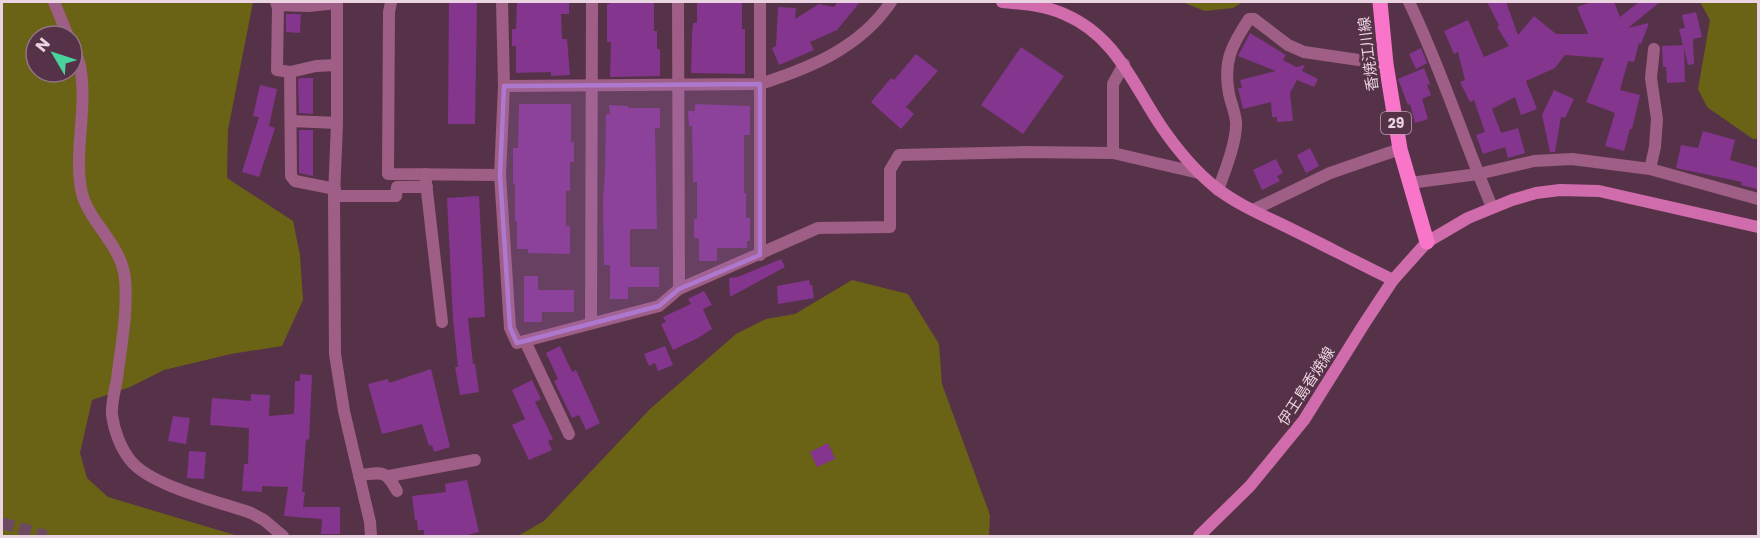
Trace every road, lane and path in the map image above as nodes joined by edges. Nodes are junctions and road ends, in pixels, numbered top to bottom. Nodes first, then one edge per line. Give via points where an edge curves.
1 (54, 2) edge
2 (337, 2) edge
3 (391, 2) edge
4 (502, 2) edge
5 (592, 2) edge
6 (678, 2) edge
7 (760, 2) edge
8 (891, 2) edge
9 (1002, 2) edge
10 (1380, 2) edge
11 (1409, 2) edge
12 (276, 3) edge
13 (63, 24) edge
14 (1654, 49) dead end
15 (1124, 64) junction
16 (1386, 64) junction
17 (336, 65) junction
18 (290, 72) junction
19 (81, 84) edge
20 (760, 84) junction
21 (593, 86) junction
22 (677, 86) junction
23 (504, 87) junction
24 (291, 121) junction
25 (337, 123) junction
26 (1400, 149) junction
27 (1113, 153) junction
28 (1650, 169) junction
29 (1199, 173) junction
30 (1478, 174) junction
31 (500, 175) junction
32 (426, 181) junction
33 (1410, 183) junction
34 (1218, 190) junction
35 (334, 192) junction
36 (1758, 199) edge
37 (1492, 207) junction
38 (1253, 210) junction
39 (1758, 226) edge
40 (1427, 242) junction
41 (760, 255) junction
42 (1393, 280) junction
43 (679, 289) junction
44 (442, 322) dead end
45 (591, 323) junction
46 (525, 341) junction
47 (568, 434) dead end
48 (475, 460) dead end
49 (359, 475) junction
50 (389, 476) junction
51 (397, 491) dead end
52 (283, 537) edge
53 (371, 537) edge
54 (1199, 537) edge

1 - 13 street
2 - 12 street via 309,6
2 - 17 street
3 - 32 street via 388,174
4 - 23 street
5 - 21 street
6 - 22 street
7 - 20 street
8 - 20 street via 864,32 838,52
9 - 15 street via 1050,9 1078,20
10 - 16 main road, 香焼江川線 / 29
11 - 30 street via 1431,46
12 - 18 street via 277,70
14 - 28 street via 1650,78 1657,119
15 - 27 street via 1113,84
15 - 29 street via 1161,126
16 - 26 main road, 香焼江川線 / 29
16 - 34 street via 1304,52 1249,19 1230,54 1226,71 1236,123
17 - 18 street
17 - 25 street
18 - 24 street
19 - 52 street via 81,191 118,255 125,276 123,333 112,413 120,441 136,467 154,480 251,513
20 - 22 street
20 - 41 street
21 - 22 street
21 - 23 street
21 - 45 street
22 - 43 street
23 - 31 street
24 - 25 street
24 - 35 street via 291,176 295,182
25 - 35 street
26 - 33 main road, 香焼江川線 / 29
26 - 38 street via 1330,173
27 - 29 street
27 - 41 street via 899,155 890,170 890,227 818,228
28 - 30 street via 1572,159 1534,161
28 - 36 street
29 - 34 street
30 - 33 street
30 - 37 street
31 - 32 street
31 - 46 street via 510,328 517,343
32 - 35 street via 397,187 396,196
32 - 44 street
33 - 40 main road, 香焼江川線 / 29
34 - 38 street
35 - 49 street via 334,354
37 - 39 street, 伊王島香焼線 via 1536,193 1599,191
37 - 40 street, 伊王島香焼線
38 - 42 street
40 - 42 street, 伊王島香焼線
41 - 43 street
42 - 54 street, 伊王島香焼線 via 1304,420 1250,486
43 - 45 street via 659,306
45 - 46 street
46 - 47 street
48 - 50 street
49 - 50 street
49 - 53 street
50 - 51 street

